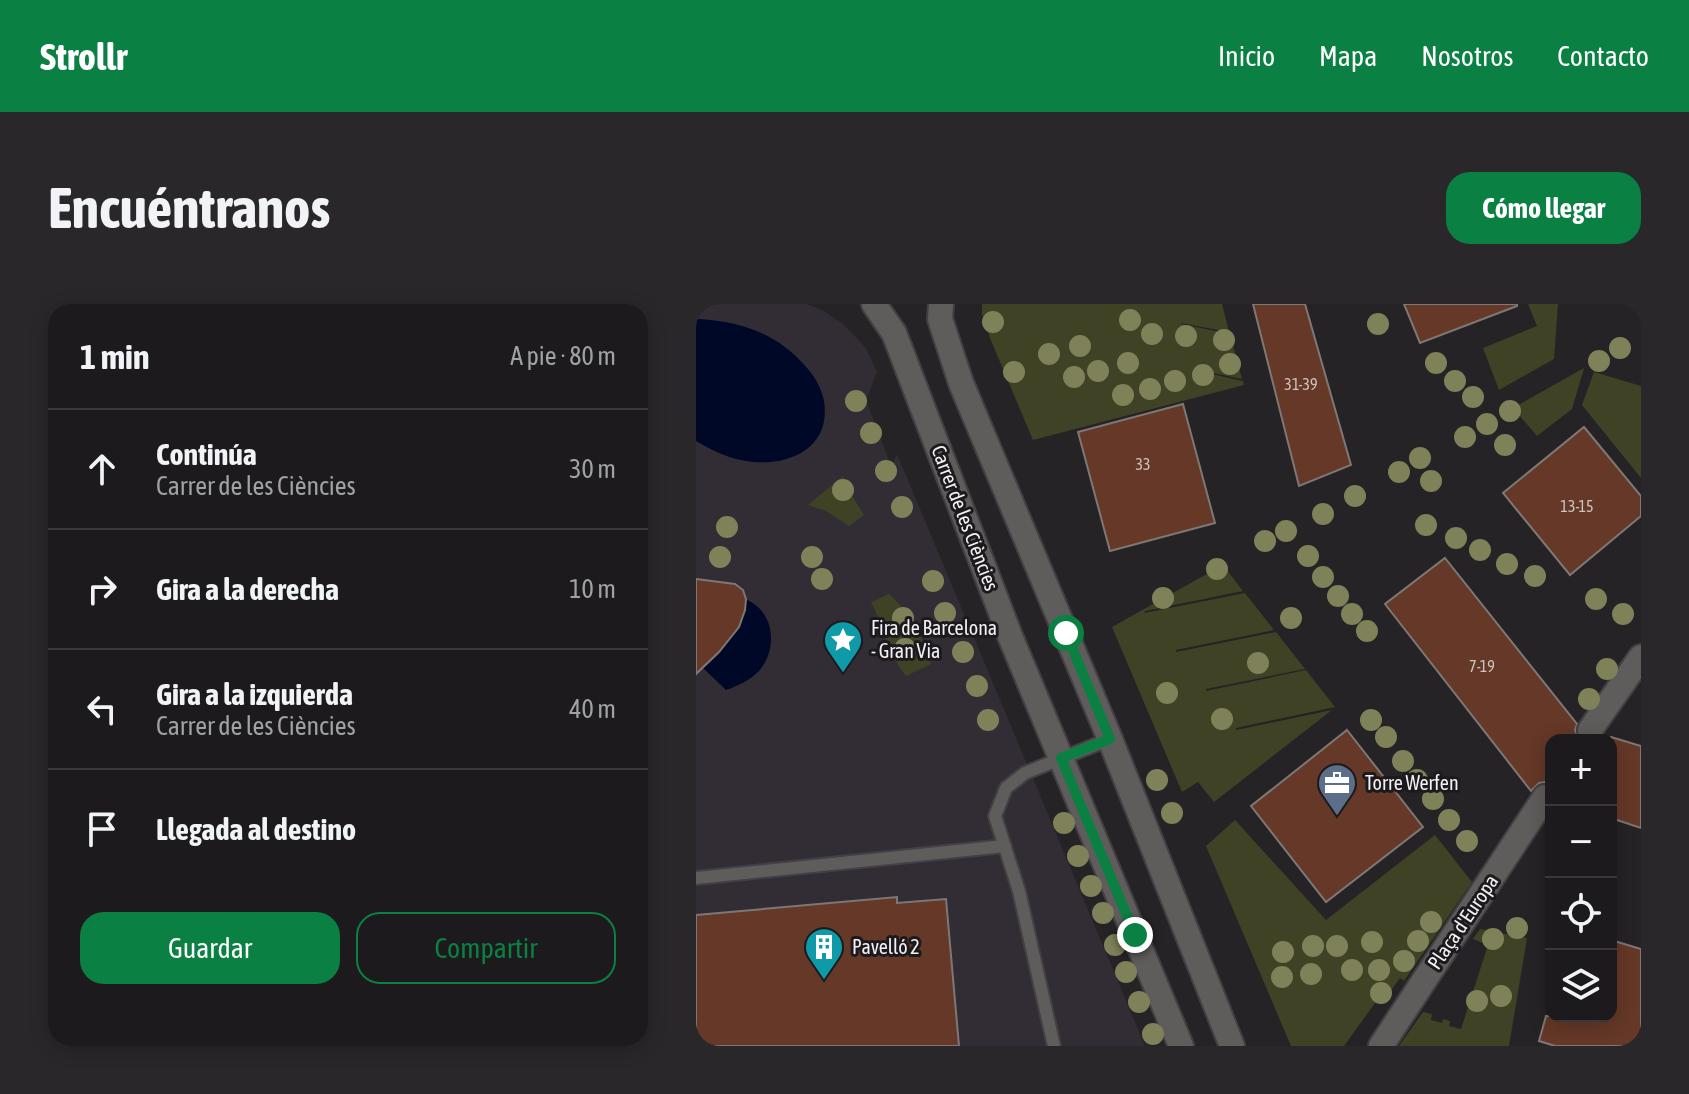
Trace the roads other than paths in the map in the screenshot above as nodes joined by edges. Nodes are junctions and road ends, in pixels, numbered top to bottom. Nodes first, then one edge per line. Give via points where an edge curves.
1 (874, 304) edge
2 (941, 304) edge
3 (1641, 657) edge
4 (1590, 730) dead end
5 (1110, 739) junction
6 (1061, 758) junction
7 (1545, 797) dead end
8 (1005, 846) junction
9 (696, 878) edge
10 (1054, 1046) edge
11 (1181, 1046) edge
12 (1232, 1046) edge
13 (1381, 1046) edge

1 - 6 street, Carrer de les Ciències via 894,333
2 - 5 street via 940,319 961,383
3 - 4 street
5 - 6 lane
5 - 12 street
6 - 8 lane via 1025,773 1006,788 995,816
6 - 11 street, Carrer de les Ciències
7 - 13 street, Plaça d'Europa
8 - 9 lane
8 - 10 lane

